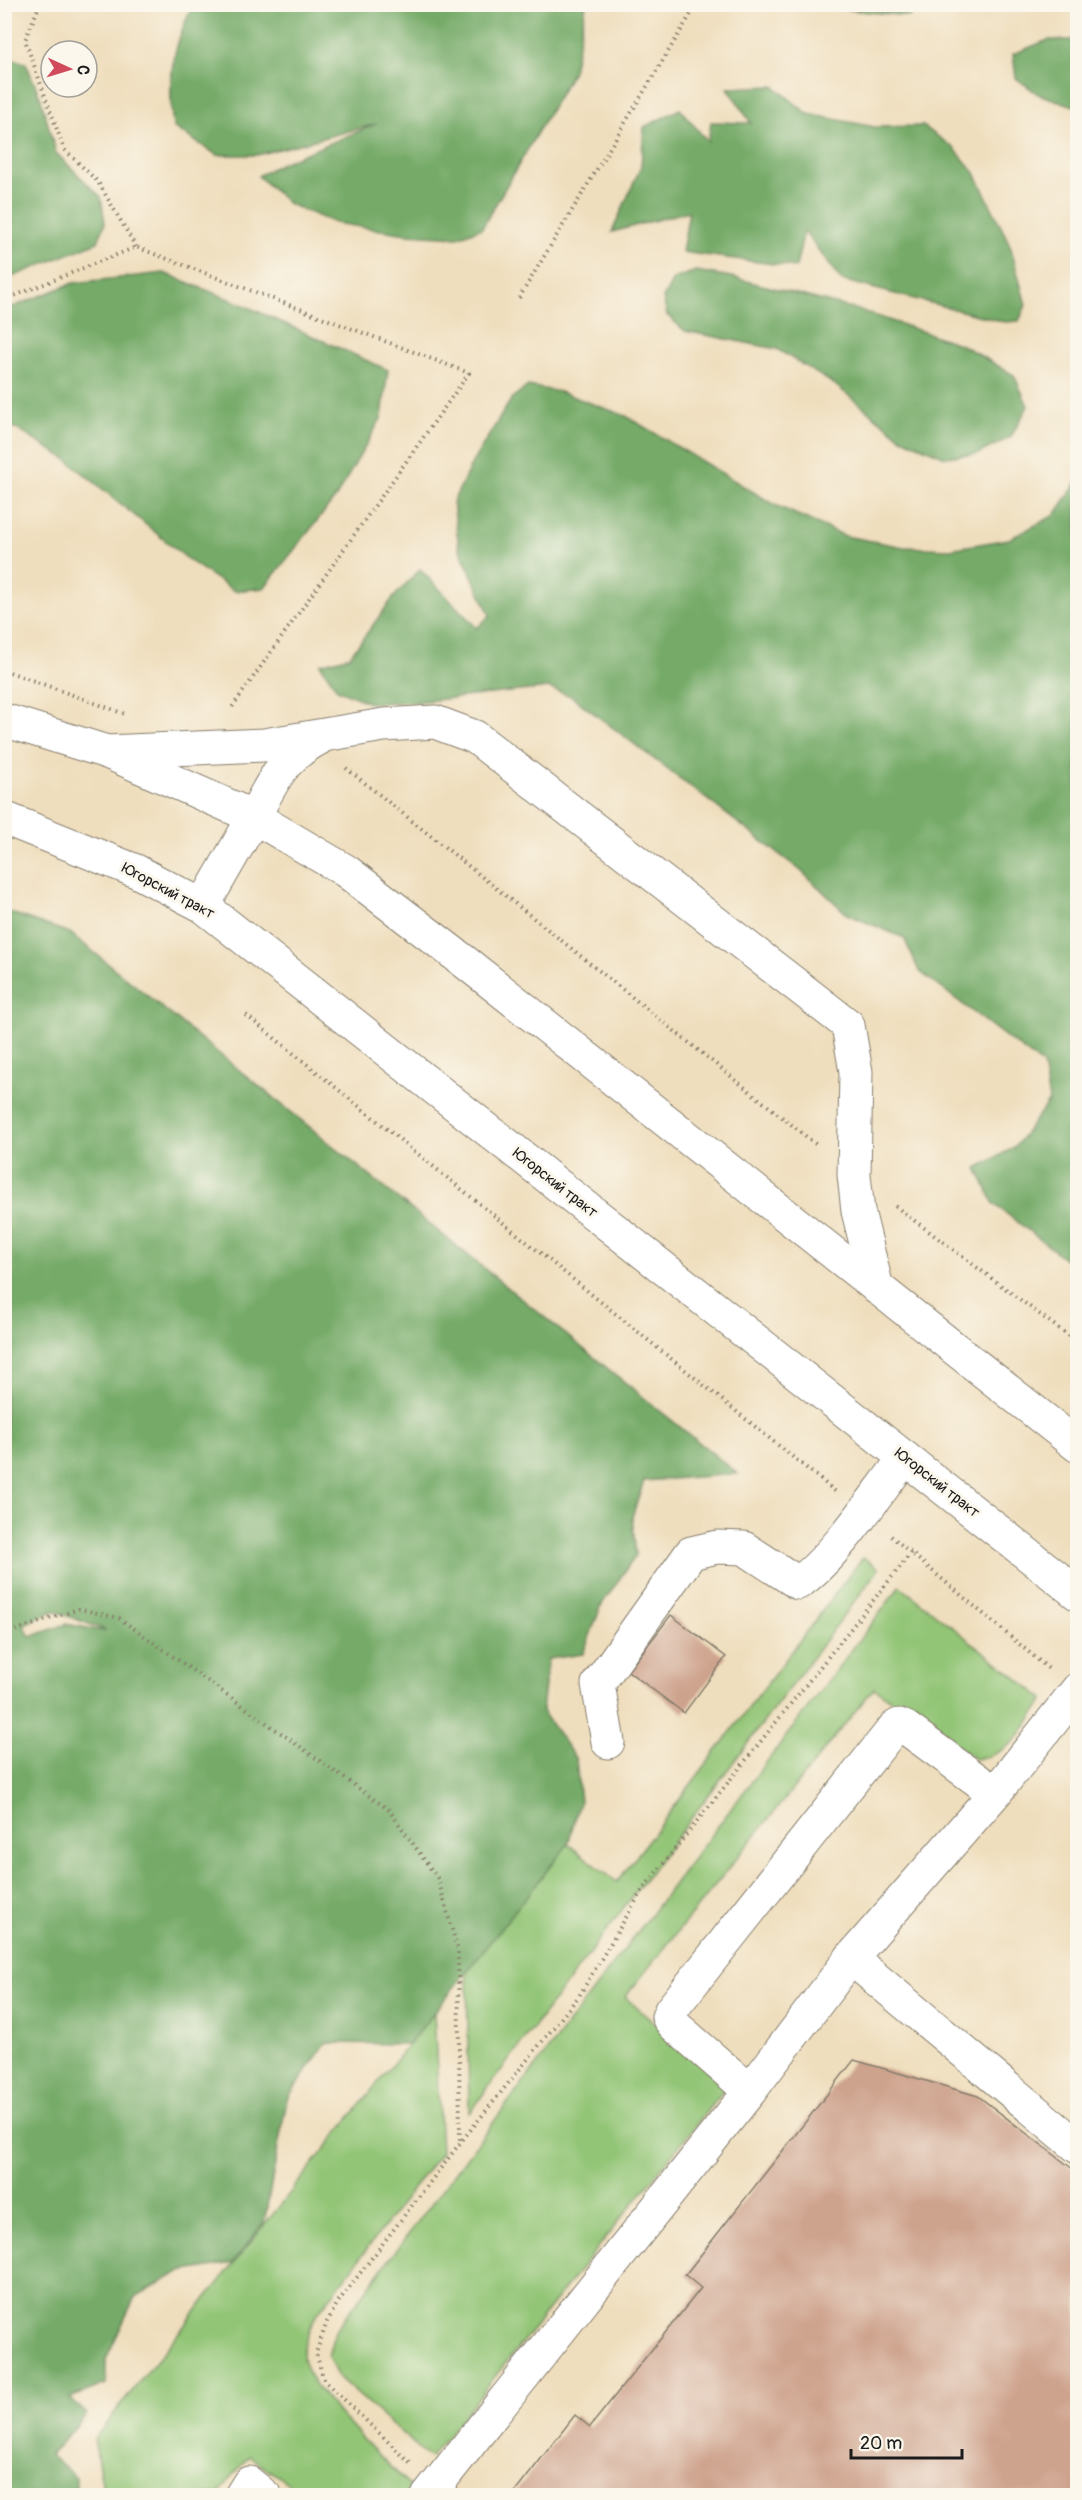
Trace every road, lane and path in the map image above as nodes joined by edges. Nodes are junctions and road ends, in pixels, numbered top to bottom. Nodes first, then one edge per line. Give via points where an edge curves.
1 (40, 4) edge
2 (697, 4) edge
3 (136, 247) junction
4 (519, 298) dead end
5 (4, 300) edge
6 (4, 670) edge
7 (228, 714) dead end
8 (128, 715) dead end
9 (4, 720) edge
10 (311, 743) junction
11 (107, 752) junction
12 (254, 817) junction
13 (4, 818) edge
14 (203, 906) junction
15 (246, 1015) dead end
16 (854, 1175) junction
17 (877, 1288) junction
18 (1077, 1343) edge
19 (1077, 1446) edge
20 (905, 1458) junction
21 (861, 1512) junction
22 (912, 1553) junction
23 (1077, 1594) edge
24 (4, 1634) edge
25 (1076, 1690) edge
26 (608, 1742) dead end
27 (995, 1793) junction
28 (851, 1958) junction
29 (750, 2091) junction
30 (460, 2143) junction
31 (1077, 2147) edge
32 (432, 2490) edge
33 (241, 2496) edge
34 (265, 2496) edge

1 - 3 path via 25,40 64,149 98,182
2 - 4 path
3 - 5 path
3 - 7 path via 469,373
6 - 8 path
9 - 11 main road
10 - 11 main road
10 - 12 main road via 273,780
10 - 16 path via 316,753 349,770
10 - 16 main road via 384,724 435,722 475,737 848,1025 856,1072
11 - 12 main road
12 - 14 main road
12 - 17 main road via 355,878
13 - 14 main road, Югорский тракт via 136,871
14 - 20 main road, Югорский тракт
15 - 21 path
16 - 17 main road via 858,1211
16 - 18 path
17 - 19 main road
20 - 21 main road
20 - 23 main road, Югорский тракт
21 - 22 path
21 - 26 main road via 798,1583 744,1548 717,1546 691,1553 598,1684
22 - 25 path
22 - 30 path via 643,1889 579,1996
24 - 30 path via 79,1609 119,1618 388,1810 438,1879 458,1951
25 - 27 main road
27 - 28 main road
27 - 29 main road via 906,1728 894,1728 668,2017
28 - 29 main road
28 - 31 main road
29 - 32 main road
30 - 32 path via 338,2302 316,2353 324,2380
33 - 34 main road via 249,2483

